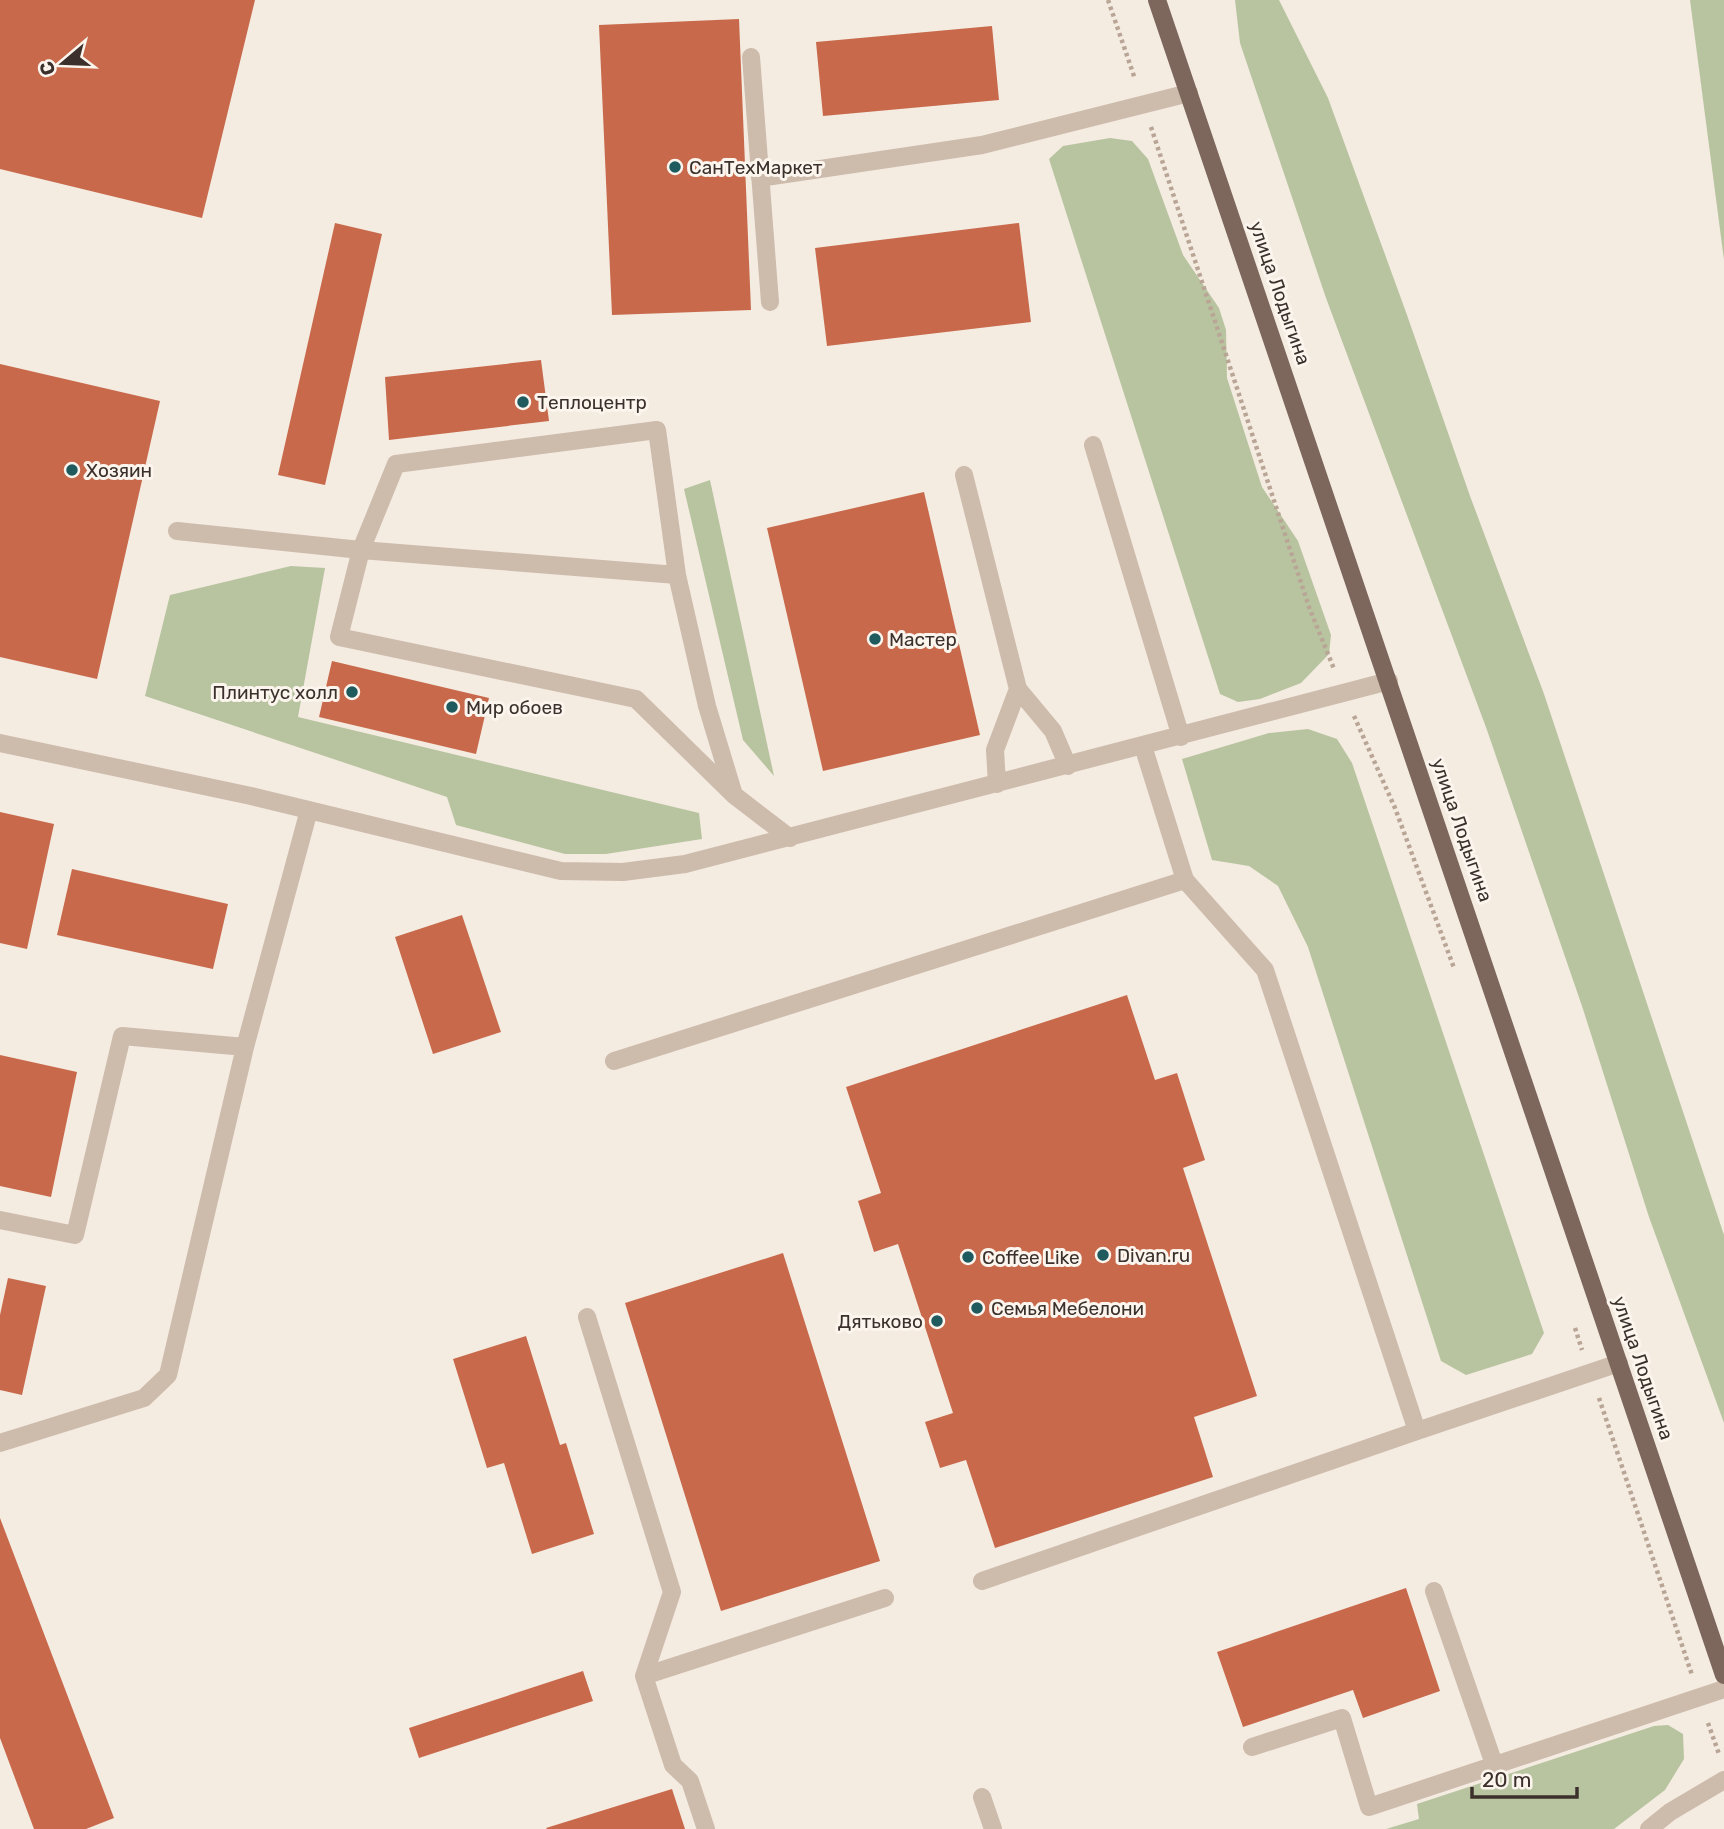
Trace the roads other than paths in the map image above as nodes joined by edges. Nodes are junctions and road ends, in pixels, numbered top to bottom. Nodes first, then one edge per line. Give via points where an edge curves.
1 (1157, 0) edge
2 (751, 57) dead end
3 (1189, 93) junction
4 (760, 178) junction
5 (769, 302) dead end
6 (1093, 445) dead end
7 (964, 475) dead end
8 (177, 531) dead end
9 (361, 550) junction
10 (677, 575) junction
11 (1389, 681) junction
12 (1017, 689) junction
13 (1181, 737) junction
14 (0, 743) edge
15 (1143, 746) junction
16 (1068, 766) junction
17 (997, 784) junction
18 (734, 795) junction
19 (309, 810) junction
20 (790, 838) junction
21 (1185, 880) junction
22 (245, 1047) junction
23 (614, 1061) dead end
24 (0, 1220) edge
25 (587, 1317) dead end
26 (1619, 1363) junction
27 (1417, 1431) junction
28 (0, 1443) edge
29 (982, 1581) dead end
30 (1434, 1591) dead end
31 (885, 1598) dead end
32 (1724, 1675) edge
33 (644, 1676) junction
34 (1724, 1689) edge
35 (1252, 1747) dead end
36 (1494, 1765) junction
37 (1724, 1780) edge
38 (982, 1797) dead end
39 (706, 1829) edge
40 (993, 1829) edge
41 (1649, 1829) edge

1 - 3 main road, улица Лодыгина
2 - 4 lane
3 - 4 lane via 982,145
3 - 11 main road, улица Лодыгина
4 - 5 lane
6 - 13 lane
7 - 12 lane
8 - 9 lane
9 - 10 lane
9 - 10 lane via 396,464 657,430
9 - 18 lane via 339,637 636,699
10 - 18 lane via 707,706
11 - 13 lane
11 - 26 main road, улица Лодыгина
12 - 16 lane via 1053,731
12 - 17 lane via 995,750
13 - 15 lane
14 - 19 lane
15 - 16 lane
15 - 21 lane
16 - 17 lane
17 - 20 lane
18 - 20 lane
19 - 20 lane via 561,871 623,872 685,864
19 - 22 lane
21 - 23 lane
21 - 27 lane via 1265,970
22 - 24 lane via 122,1036 75,1235
22 - 28 lane via 168,1375 144,1398
25 - 33 lane via 672,1592
26 - 27 lane
26 - 32 main road, улица Лодыгина
27 - 29 lane
30 - 36 lane
31 - 33 lane
33 - 39 lane via 673,1765 690,1781
34 - 36 lane
35 - 36 lane via 1342,1718 1369,1807
37 - 41 lane
38 - 40 lane

